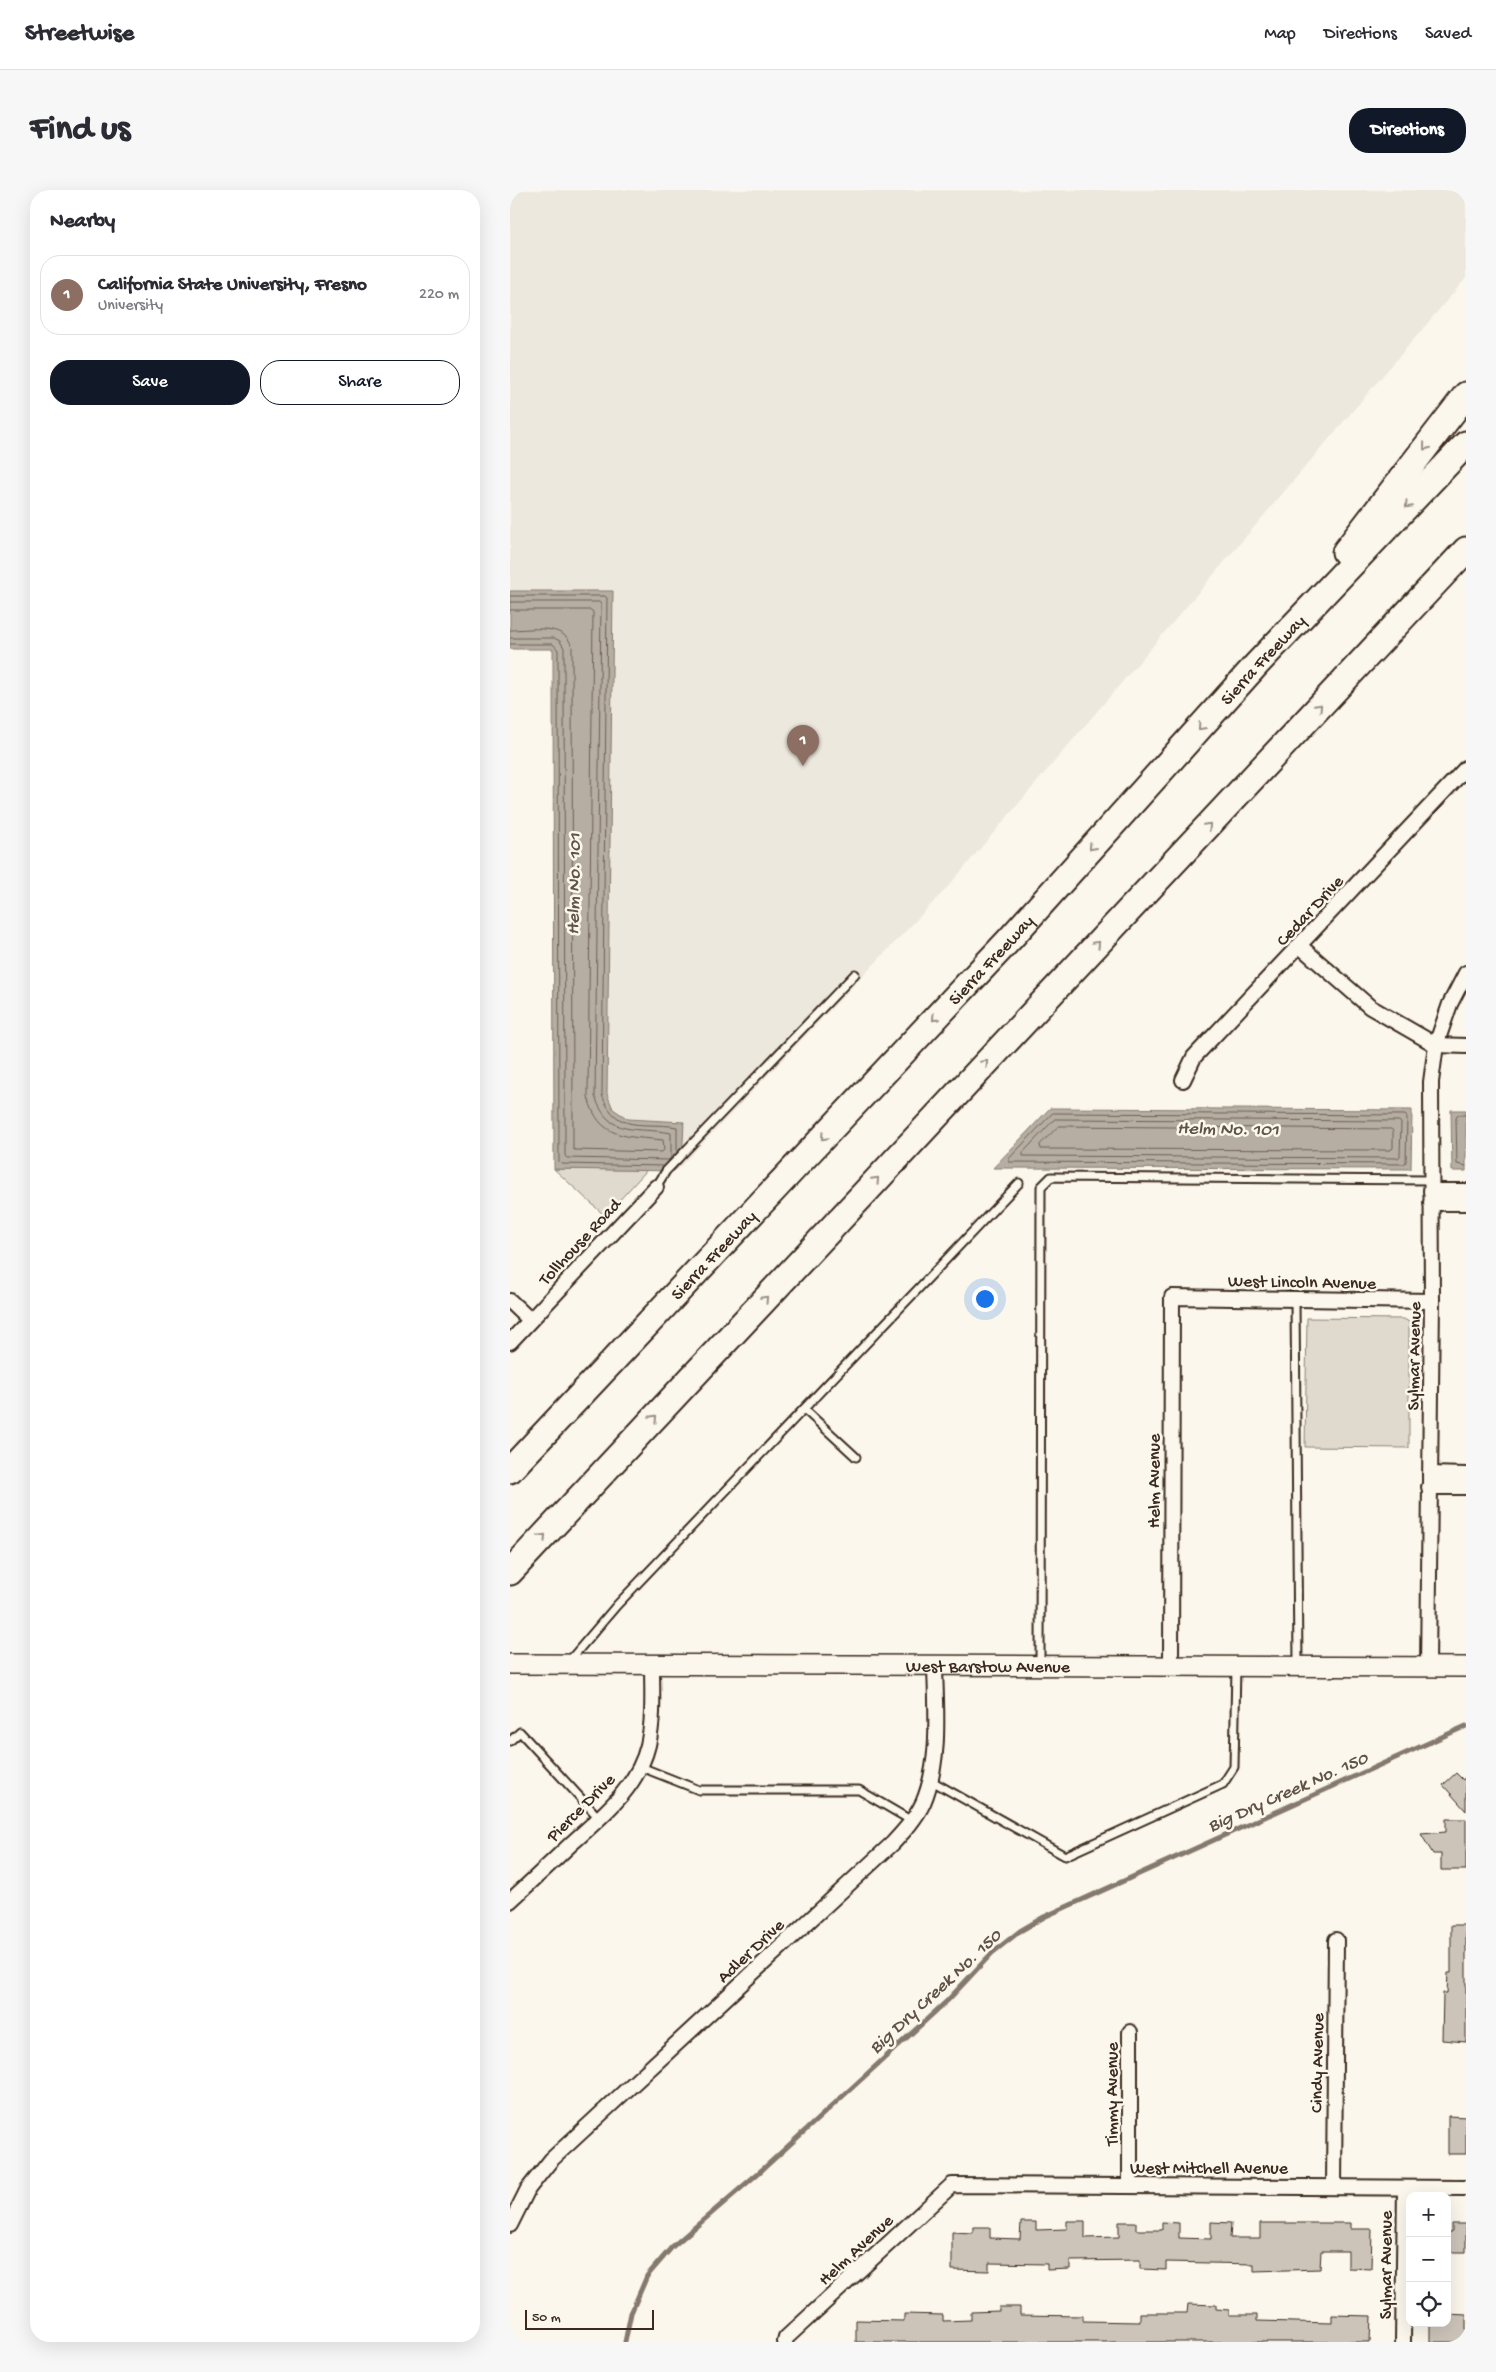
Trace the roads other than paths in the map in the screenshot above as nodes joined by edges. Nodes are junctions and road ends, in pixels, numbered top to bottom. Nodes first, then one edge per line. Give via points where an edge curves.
1 (1466, 395) edge
2 (1466, 444) edge
3 (1466, 550) edge
4 (1257, 664) junction
5 (1466, 768) edge
6 (1301, 947) junction
7 (1466, 973) edge
8 (855, 974) dead end
9 (1436, 1045) junction
10 (1466, 1046) edge
11 (1183, 1080) dead end
12 (1019, 1184) dead end
13 (656, 1187) joint
14 (1430, 1191) junction
15 (1466, 1191) edge
16 (1466, 1203) edge
17 (1172, 1297) joint
18 (1295, 1300) junction
19 (510, 1301) edge
20 (1432, 1301) junction
21 (530, 1320) junction
22 (510, 1342) edge
23 (804, 1409) junction
24 (856, 1457) dead end
25 (510, 1470) edge
26 (1466, 1475) edge
27 (1430, 1480) junction
28 (1466, 1487) edge
29 (510, 1572) edge
30 (510, 1664) edge
31 (567, 1664) junction
32 (652, 1664) junction
33 (935, 1666) junction
34 (1040, 1666) junction
35 (1170, 1666) junction
36 (1236, 1666) junction
37 (1298, 1666) junction
38 (1428, 1667) junction
39 (1466, 1667) edge
40 (510, 1741) edge
41 (641, 1767) junction
42 (930, 1780) junction
43 (599, 1818) junction
44 (912, 1821) junction
45 (510, 1901) edge
46 (1336, 1940) dead end
47 (1130, 2032) dead end
48 (952, 2185) joint
49 (1130, 2186) junction
50 (1334, 2187) junction
51 (1404, 2188) junction
52 (1466, 2188) edge
53 (510, 2226) edge
54 (785, 2342) edge
55 (1403, 2342) edge

1 -> 4 highway
2 -> 4 highway, Sierra Freeway
29 -> 3 highway
4 -> 25 highway, Sierra Freeway via 1009,940
5 - 6 street, Cedar Drive
6 - 9 street via 1370,1007
6 - 11 street, Cedar Drive via 1194,1057
7 - 9 street, Sylmar Avenue via 1450,1004
8 - 13 lane via 666,1171
9 - 10 street
9 - 14 street, Sylmar Avenue via 1431,1082
12 - 23 lane
13 - 21 street, Tollhouse Road
14 - 15 street
14 - 16 street
14 - 20 street, Sylmar Avenue
14 - 34 lane via 1051,1177 1041,1187
17 - 18 street, West Lincoln Avenue
17 - 35 street, Helm Avenue
18 - 20 street, West Lincoln Avenue
18 - 37 lane
19 - 21 street
20 - 27 street, Sylmar Avenue
21 - 22 street, Tollhouse Road
23 - 24 lane
23 - 31 lane via 617,1605
26 - 27 street
27 - 28 street
27 - 38 street, Sylmar Avenue
30 - 31 main road, West Barstow Avenue
31 - 32 main road, West Barstow Avenue
32 - 33 main road, West Barstow Avenue
32 - 41 street, Pierce Drive via 648,1744
33 - 34 main road, West Barstow Avenue
33 - 42 street, Adler Drive via 936,1741
34 - 35 main road, West Barstow Avenue
35 - 36 main road, West Barstow Avenue
36 - 37 main road, West Barstow Avenue
36 - 42 lane via 1234,1767 1223,1784 1064,1856
37 - 38 main road, West Barstow Avenue
38 - 39 main road, West Barstow Avenue
40 - 43 lane via 520,1732
41 - 43 street, Pierce Drive via 625,1792
41 - 44 lane via 700,1790 859,1790
42 - 44 street, Adler Drive via 923,1803
43 - 45 street, Pierce Drive
44 - 53 street, Adler Drive via 894,1843 551,2160 528,2188
46 - 50 street, Cindy Avenue
47 - 49 street, Timmy Avenue
48 - 49 street, West Mitchell Avenue
48 - 54 street, Helm Avenue
49 - 50 street, West Mitchell Avenue
50 - 51 street, West Mitchell Avenue
51 - 52 street, West Mitchell Avenue
51 - 55 street, Sylmar Avenue

